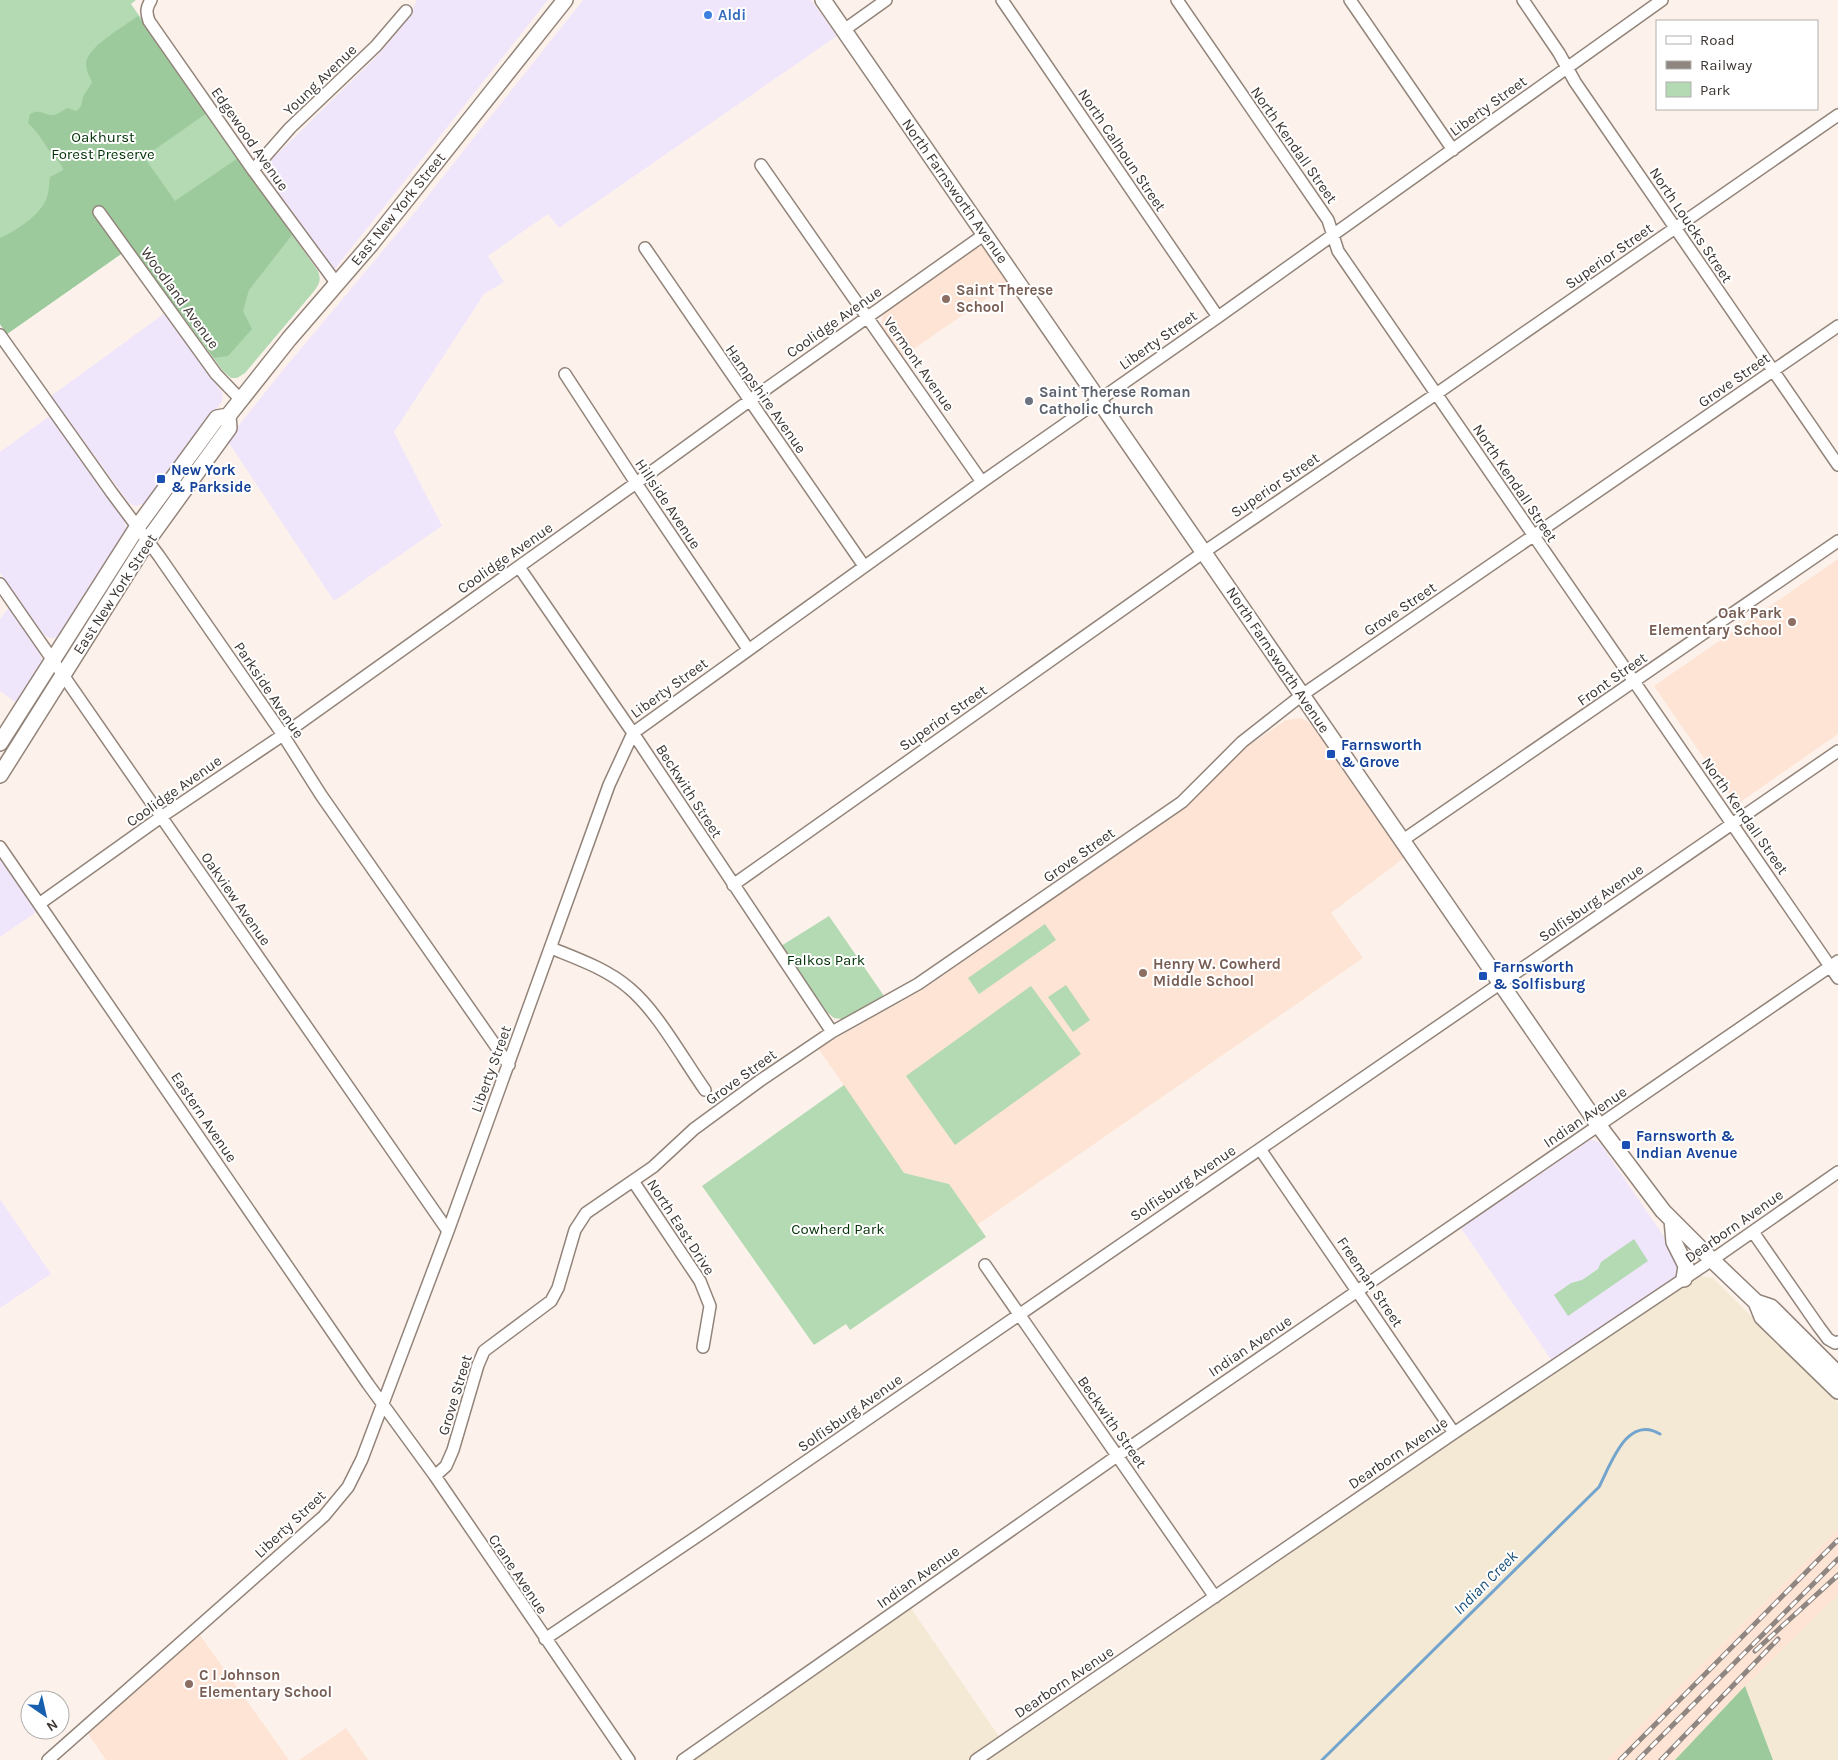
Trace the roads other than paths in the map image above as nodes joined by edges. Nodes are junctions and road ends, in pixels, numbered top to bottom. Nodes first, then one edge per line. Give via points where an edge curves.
1 (565, 0) edge
2 (823, 0) edge
3 (886, 0) edge
4 (1002, 0) edge
5 (1177, 0) edge
6 (1350, 0) edge
7 (1523, 0) edge
8 (1662, 0) edge
9 (149, 4) edge
10 (406, 12) dead end
11 (844, 30) junction
12 (1567, 68) junction
13 (1838, 115) edge
14 (1452, 150) junction
15 (761, 164) dead end
16 (253, 170) junction
17 (99, 212) dead end
18 (1675, 228) junction
19 (985, 234) junction
20 (1333, 235) junction
21 (645, 248) dead end
22 (337, 284) junction
23 (868, 316) junction
24 (1218, 317) junction
25 (1838, 326) edge
26 (0, 335) edge
27 (1773, 371) junction
28 (566, 374) dead end
29 (1436, 394) junction
30 (1098, 399) junction
31 (241, 400) junction
32 (748, 401) junction
33 (228, 416) junction
34 (1838, 465) edge
35 (982, 482) junction
36 (636, 483) junction
37 (138, 526) junction
38 (1533, 536) junction
39 (148, 540) junction
40 (1838, 541) edge
41 (1204, 552) junction
42 (864, 566) junction
43 (519, 567) junction
44 (0, 584) edge
45 (748, 649) junction
46 (52, 660) junction
47 (63, 675) junction
48 (1634, 682) junction
49 (1302, 695) junction
50 (633, 733) junction
51 (282, 735) junction
52 (0, 743) edge
53 (1838, 751) edge
54 (0, 775) edge
55 (161, 818) junction
56 (1732, 824) junction
57 (1403, 840) junction
58 (0, 847) edge
59 (733, 885) junction
60 (39, 904) junction
61 (551, 948) junction
62 (1834, 964) edge
63 (1838, 978) edge
64 (1501, 984) junction
65 (832, 1032) junction
66 (509, 1065) junction
67 (704, 1090) dead end
68 (1599, 1126) junction
69 (1260, 1149) junction
70 (1838, 1172) edge
71 (633, 1181) junction
72 (1672, 1220) junction
73 (448, 1231) junction
74 (1753, 1232) junction
75 (1712, 1260) junction
76 (985, 1265) dead end
77 (1684, 1279) junction
78 (1358, 1291) junction
79 (1018, 1314) junction
80 (1792, 1337) junction
81 (1838, 1342) edge
82 (703, 1347) dead end
83 (1838, 1374) edge
84 (1838, 1391) edge
85 (383, 1404) junction
86 (1454, 1433) junction
87 (1117, 1456) junction
88 (434, 1476) junction
89 (1215, 1597) junction
90 (545, 1639) junction
91 (978, 1759) edge
92 (48, 1760) edge
93 (630, 1760) edge
94 (683, 1760) edge

1 - 22 main road, East New York Street
2 - 11 main road, North Farnsworth Avenue
3 - 11 street
4 - 24 street, North Calhoun Street
5 - 20 street, North Kendall Street via 1328,220
6 - 14 street
7 - 12 street, North Loucks Street
8 - 12 street, Liberty Street
9 - 16 street, Edgewood Avenue via 149,21
10 - 16 street, Young Avenue via 376,46 290,128
11 - 19 main road, North Farnsworth Avenue
12 - 14 street, Liberty Street
12 - 18 street, North Loucks Street
13 - 18 street, Superior Street
14 - 20 street, Liberty Street
15 - 23 street, Vermont Avenue
16 - 22 street, Edgewood Avenue
17 - 31 street, Woodland Avenue via 216,374
18 - 27 street, North Loucks Street
18 - 29 street, Superior Street
19 - 23 street, Coolidge Avenue
19 - 30 main road, North Farnsworth Avenue
20 - 24 street, Liberty Street
20 - 29 street, North Kendall Street via 1338,250
21 - 32 street, Hampshire Avenue
22 - 31 main road, East New York Street
23 - 32 street, Coolidge Avenue
23 - 35 street, Vermont Avenue
24 - 30 street, Liberty Street
25 - 27 street, Grove Street
26 - 37 street, Parkside Avenue
27 - 34 street, North Loucks Street
27 - 38 street, Grove Street
28 - 36 street, Hillside Avenue
29 - 38 street, North Kendall Street
29 - 41 street, Superior Street
30 - 35 street, Liberty Street
30 - 41 main road, North Farnsworth Avenue
31 - 33 main road, East New York Street
32 - 36 street, Coolidge Avenue
32 - 42 street, Hampshire Avenue
33 - 37 main road, East New York Street via 217,418
33 - 39 main road, East New York Street via 229,428
35 - 42 street, Liberty Street
36 - 43 street, Coolidge Avenue
36 - 45 street, Hillside Avenue
37 - 39 street, Parkside Avenue
37 - 46 main road, East New York Street
38 - 48 street, North Kendall Street
38 - 49 street, Grove Street
39 - 47 main road, East New York Street
39 - 51 street, Parkside Avenue
40 - 48 street, Front Street
41 - 49 main road, North Farnsworth Avenue
41 - 59 street, Superior Street
42 - 45 street, Liberty Street
43 - 50 street, Beckwith Street
43 - 51 street, Coolidge Avenue
44 - 46 street, Oakview Avenue
45 - 50 street, Liberty Street
46 - 47 street, Oakview Avenue
46 - 52 main road, East New York Street
47 - 54 main road, East New York Street
47 - 55 street, Oakview Avenue
48 - 56 street, North Kendall Street
48 - 57 street, Front Street
49 - 57 main road, North Farnsworth Avenue
49 - 65 street, Grove Street via 1242,742 1182,802 918,984
50 - 59 street, Beckwith Street
50 - 61 street, Liberty Street via 609,785
51 - 55 street, Coolidge Avenue
51 - 66 street, Parkside Avenue
53 - 56 street, Solfisburg Avenue
55 - 60 street, Coolidge Avenue
55 - 73 street, Oakview Avenue
56 - 62 street, North Kendall Street
56 - 64 street, Solfisburg Avenue
57 - 64 main road, North Farnsworth Avenue
58 - 60 street, Eastern Avenue
59 - 65 street, Beckwith Street
60 - 85 street, Eastern Avenue
61 - 66 street, Liberty Street
61 - 67 street via 591,964 629,987 655,1016
62 - 63 street, North Kendall Street
62 - 68 street, Indian Avenue
64 - 68 main road, North Farnsworth Avenue
64 - 69 street, Solfisburg Avenue
65 - 71 street, Grove Street via 694,1129
66 - 73 street, Liberty Street
68 - 72 main road, North Farnsworth Avenue
68 - 78 street, Indian Avenue
69 - 78 street, Freeman Street
69 - 79 street, Solfisburg Avenue
70 - 74 street, Dearborn Avenue
71 - 82 street, North East Drive via 700,1281 710,1306
71 - 88 street, Grove Street via 586,1214 574,1230 558,1288 551,1300 484,1351 453,1450 446,1466
72 - 75 main road, North Farnsworth Avenue
72 - 77 main road via 1674,1242 1686,1266
73 - 85 street, Liberty Street
74 - 75 street, Dearborn Avenue
74 - 81 street via 1828,1339
75 - 77 street, Dearborn Avenue
75 - 80 main road, North Farnsworth Avenue via 1756,1302 1771,1307
76 - 79 street, Beckwith Street
77 - 86 street, Dearborn Avenue
78 - 86 street, Freeman Street
78 - 87 street, Indian Avenue
79 - 87 street, Beckwith Street
79 - 90 street, Solfisburg Avenue
80 - 83 main road, North Farnsworth Avenue
80 - 84 main road, North Farnsworth Avenue
85 - 88 street, Crane Avenue
85 - 92 street, Liberty Street via 352,1480 328,1512
86 - 89 street, Dearborn Avenue
87 - 89 street, Beckwith Street
87 - 94 street, Indian Avenue
88 - 90 street, Crane Avenue
89 - 91 street, Dearborn Avenue
90 - 93 street, Crane Avenue

